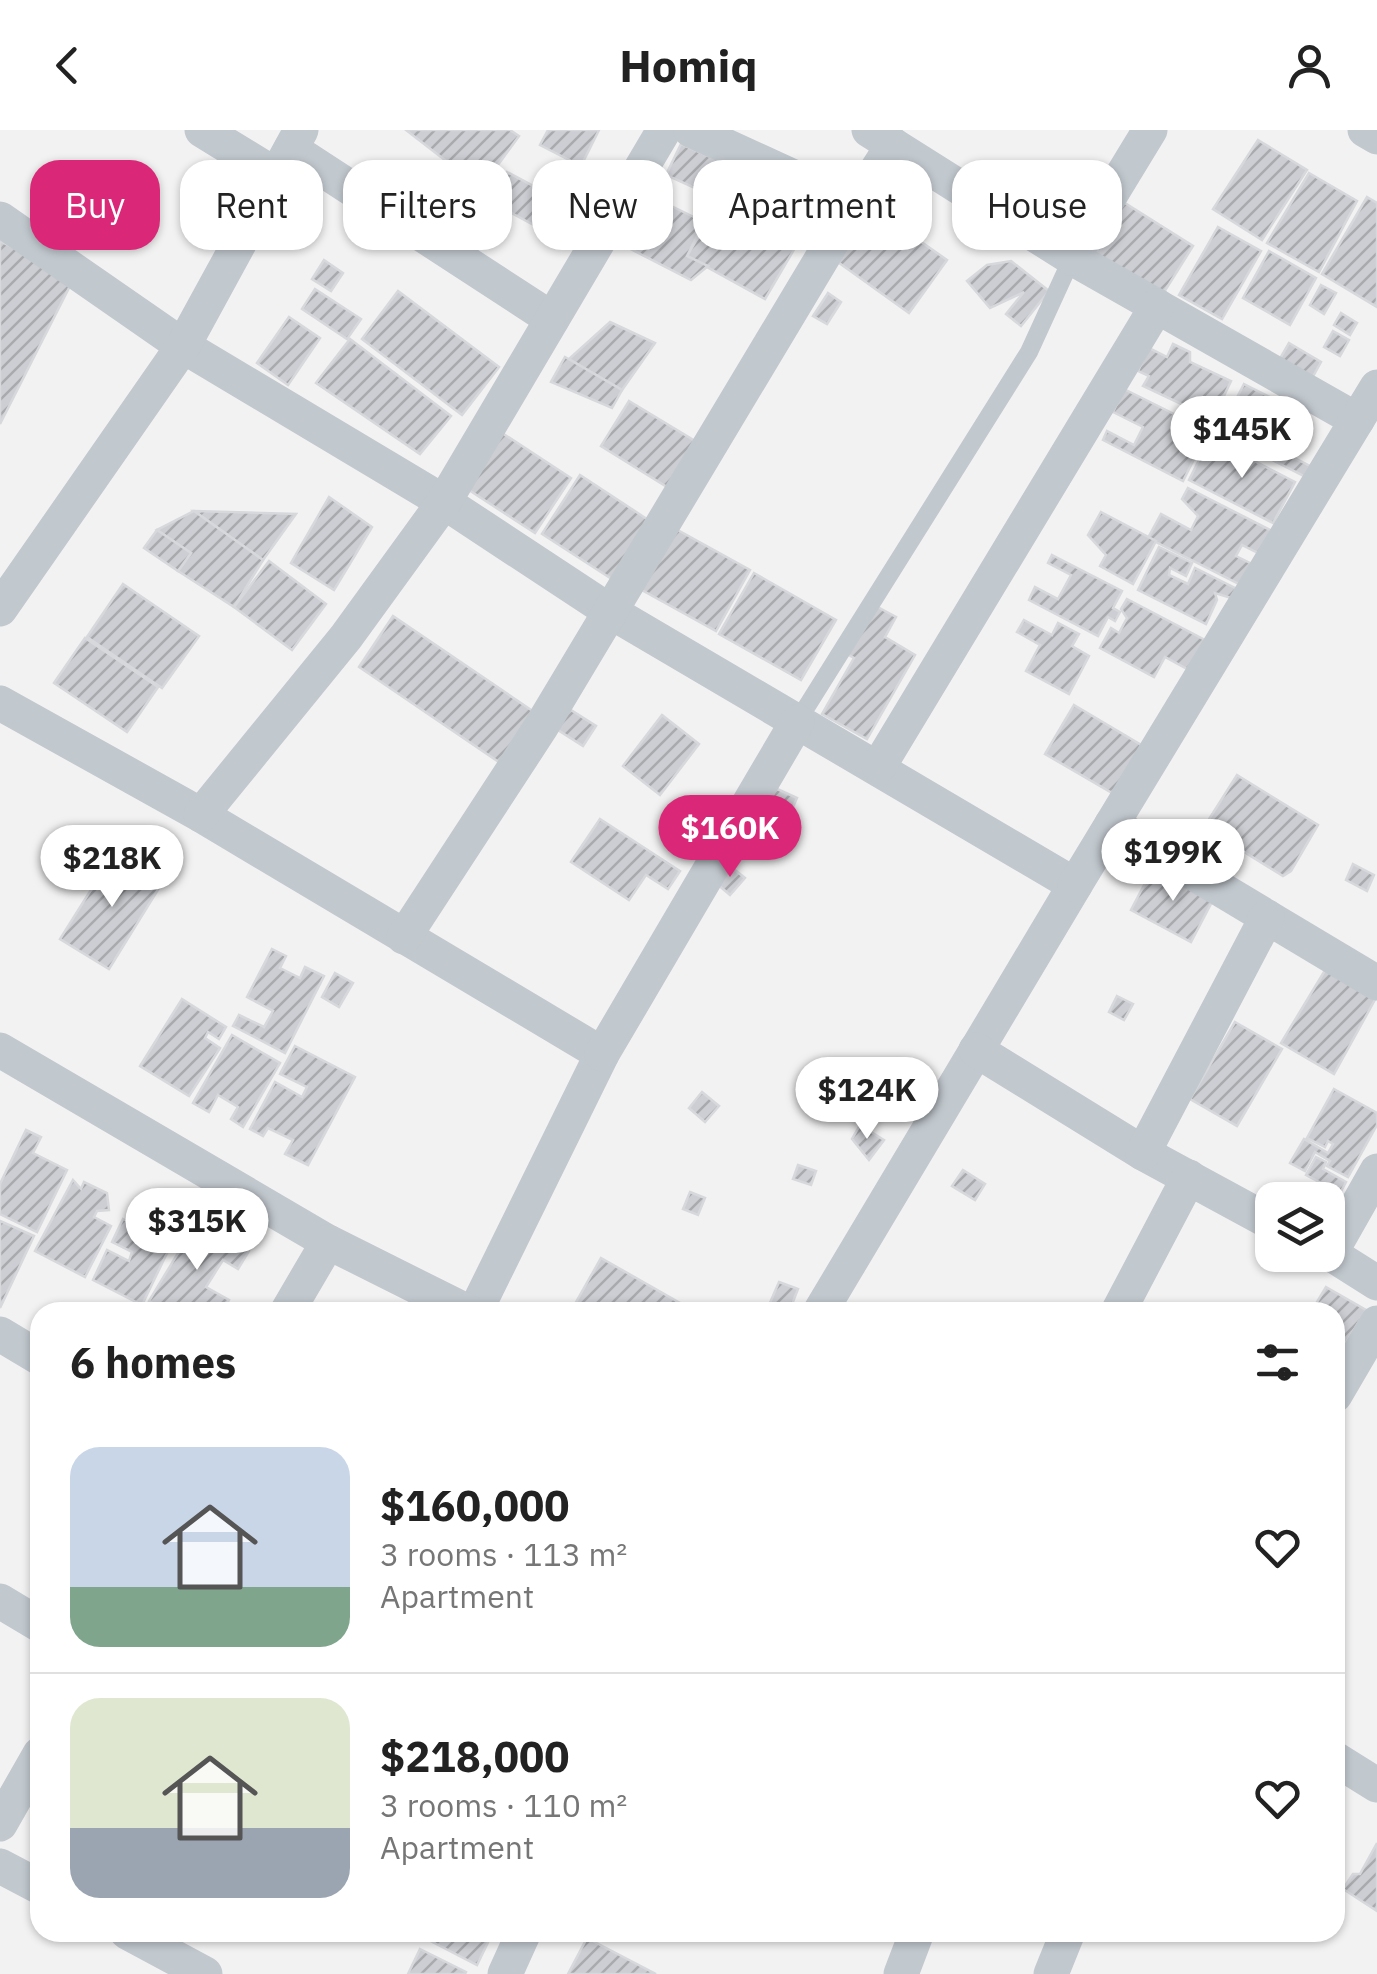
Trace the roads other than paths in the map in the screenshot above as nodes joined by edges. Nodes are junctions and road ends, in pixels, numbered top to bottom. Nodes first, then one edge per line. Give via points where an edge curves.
1 (202, 130) edge
2 (664, 130) edge
3 (690, 130) edge
4 (1150, 130) edge
5 (1365, 130) edge
6 (1377, 137) edge
7 (881, 138) edge
8 (289, 152) edge
9 (756, 160) edge
10 (0, 219) edge
11 (827, 250) edge
12 (1072, 258) junction
13 (1157, 306) junction
14 (552, 319) junction
15 (182, 346) junction
16 (1377, 387) edge
17 (1357, 420) junction
18 (444, 502) junction
19 (0, 610) edge
20 (610, 612) junction
21 (0, 703) edge
22 (797, 722) junction
23 (879, 766) junction
24 (201, 816) junction
25 (1112, 824) junction
26 (1075, 885) junction
27 (1266, 917) junction
28 (404, 938) junction
29 (1377, 983) edge
30 (0, 1050) edge
31 (976, 1050) junction
32 (602, 1054) junction
33 (1143, 1152) junction
34 (1377, 1171) edge
35 (1189, 1178) junction
36 (1255, 1213) edge
37 (1345, 1226) edge
38 (328, 1242) junction
39 (1345, 1263) edge
40 (1377, 1283) edge
41 (293, 1302) edge
42 (451, 1302) edge
43 (476, 1302) edge
44 (826, 1302) edge
45 (1123, 1302) edge
46 (1377, 1323) edge
47 (0, 1334) edge
48 (30, 1352) edge
49 (1345, 1378) edge
50 (0, 1600) edge
51 (30, 1619) edge
52 (1345, 1765) edge
53 (30, 1772) edge
54 (1377, 1785) edge
55 (0, 1824) edge
56 (0, 1866) edge
57 (30, 1882) edge
58 (146, 1942) edge
59 (519, 1942) edge
60 (913, 1942) edge
61 (1064, 1942) edge
62 (205, 1974) edge
63 (505, 1974) edge
64 (900, 1974) edge
65 (1051, 1974) edge

1 - 8 street
2 - 14 street
3 - 9 street
4 - 12 street
5 - 6 street
7 - 12 street
8 - 14 street
8 - 15 street
10 - 15 street
11 - 20 street
12 - 13 street
12 - 22 lane via 1028,352
13 - 17 street
13 - 23 street
14 - 18 street
15 - 18 street
15 - 19 street
16 - 17 street
17 - 25 street
18 - 20 street
18 - 24 street via 346,638
20 - 22 street
20 - 28 street
21 - 24 street
22 - 23 street
22 - 32 street
23 - 26 street
24 - 28 street
25 - 26 street
25 - 27 street
26 - 31 street
27 - 29 street
27 - 33 street
28 - 32 street
30 - 38 street
31 - 33 street
31 - 44 street
32 - 43 street
33 - 35 street
34 - 37 street
35 - 36 street
35 - 45 street
38 - 41 street
38 - 42 street
39 - 40 street
46 - 49 street
47 - 48 street
50 - 51 street
52 - 54 street
53 - 55 street
56 - 57 street
58 - 62 street
59 - 63 street
60 - 64 street
61 - 65 street

